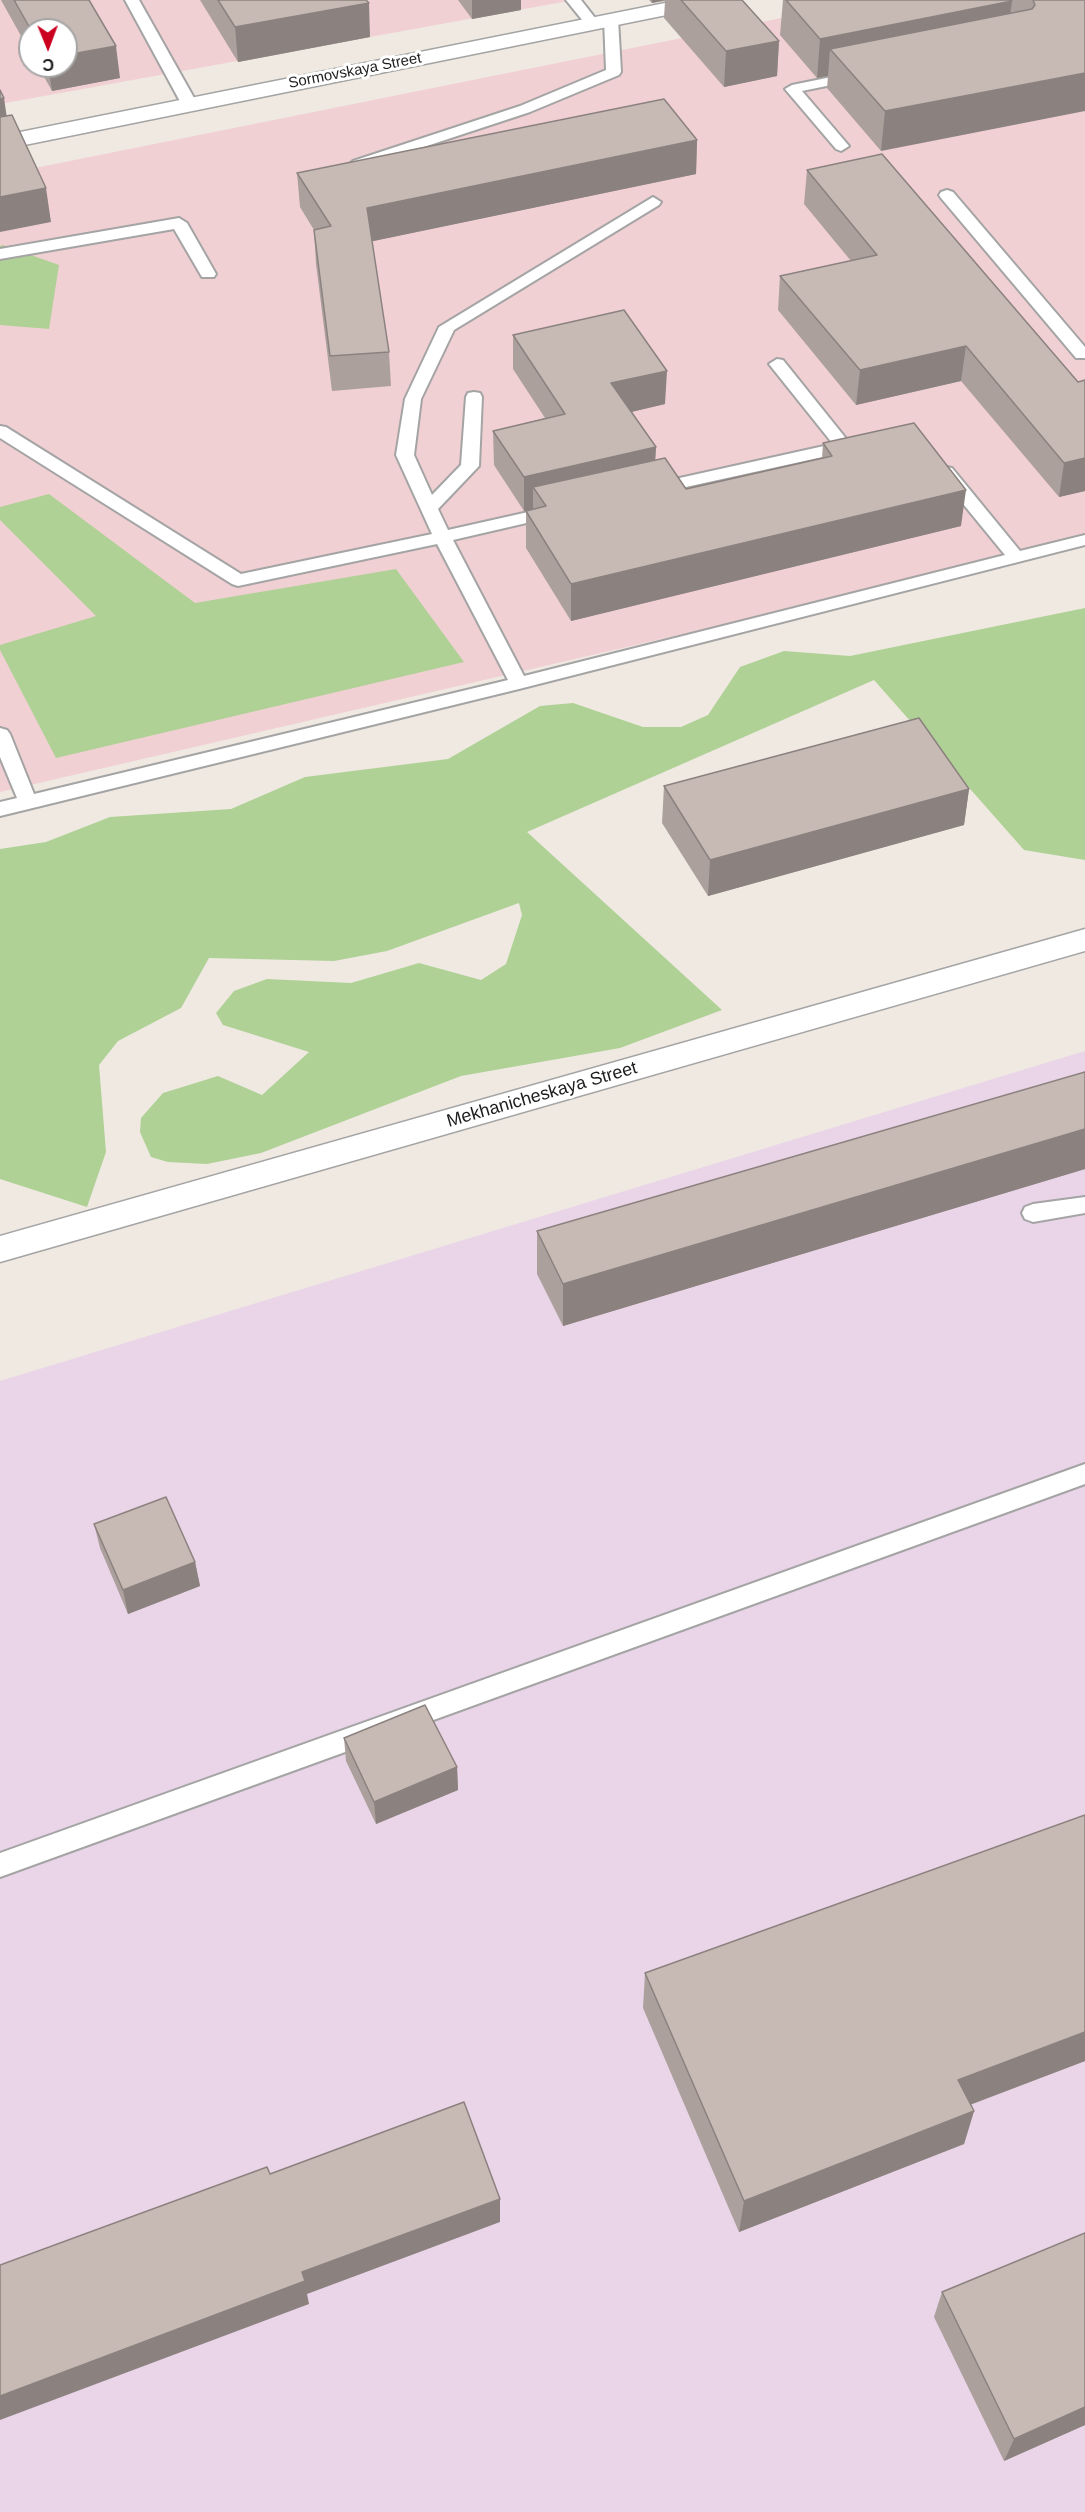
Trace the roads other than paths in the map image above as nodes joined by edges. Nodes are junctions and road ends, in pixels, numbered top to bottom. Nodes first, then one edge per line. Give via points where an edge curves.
1 (132, 0) edge
2 (573, 0) edge
3 (711, 0) edge
4 (601, 21) junction
5 (873, 73) edge
6 (190, 105) junction
7 (0, 143) edge
8 (841, 146) dead end
9 (344, 169) edge
10 (947, 195) dead end
11 (653, 202) dead end
12 (0, 254) edge
13 (208, 274) dead end
14 (1085, 353) edge
15 (777, 364) dead end
16 (474, 397) dead end
17 (0, 431) edge
18 (867, 442) edge
19 (844, 447) junction
20 (935, 458) edge
21 (637, 493) edge
22 (429, 508) junction
23 (568, 508) edge
24 (442, 537) junction
25 (1085, 540) edge
26 (1016, 557) junction
27 (519, 683) junction
28 (0, 734) edge
29 (28, 802) junction
30 (0, 809) edge
31 (1085, 940) edge
32 (1085, 1205) edge
33 (1033, 1214) dead end
34 (0, 1249) edge
35 (1085, 1474) edge
36 (0, 1865) edge

1 - 6 lane
2 - 4 lane
3 - 4 street, Sormovskaya Street
4 - 6 street, Sormovskaya Street
4 - 9 lane via 614,72 525,109
5 - 8 lane via 792,89
6 - 7 street, Sormovskaya Street
10 - 14 lane
11 - 22 lane via 447,327 413,399 405,455
12 - 13 lane via 179,223
15 - 19 lane
16 - 22 lane via 470,466
17 - 24 lane via 238,580
18 - 19 lane
19 - 21 lane
20 - 26 lane
22 - 24 lane
23 - 24 lane
24 - 27 lane
25 - 26 lane
26 - 27 lane
27 - 29 lane
28 - 29 lane
29 - 30 lane
31 - 34 street, Mekhanicheskaya Street
32 - 33 lane
35 - 36 lane

